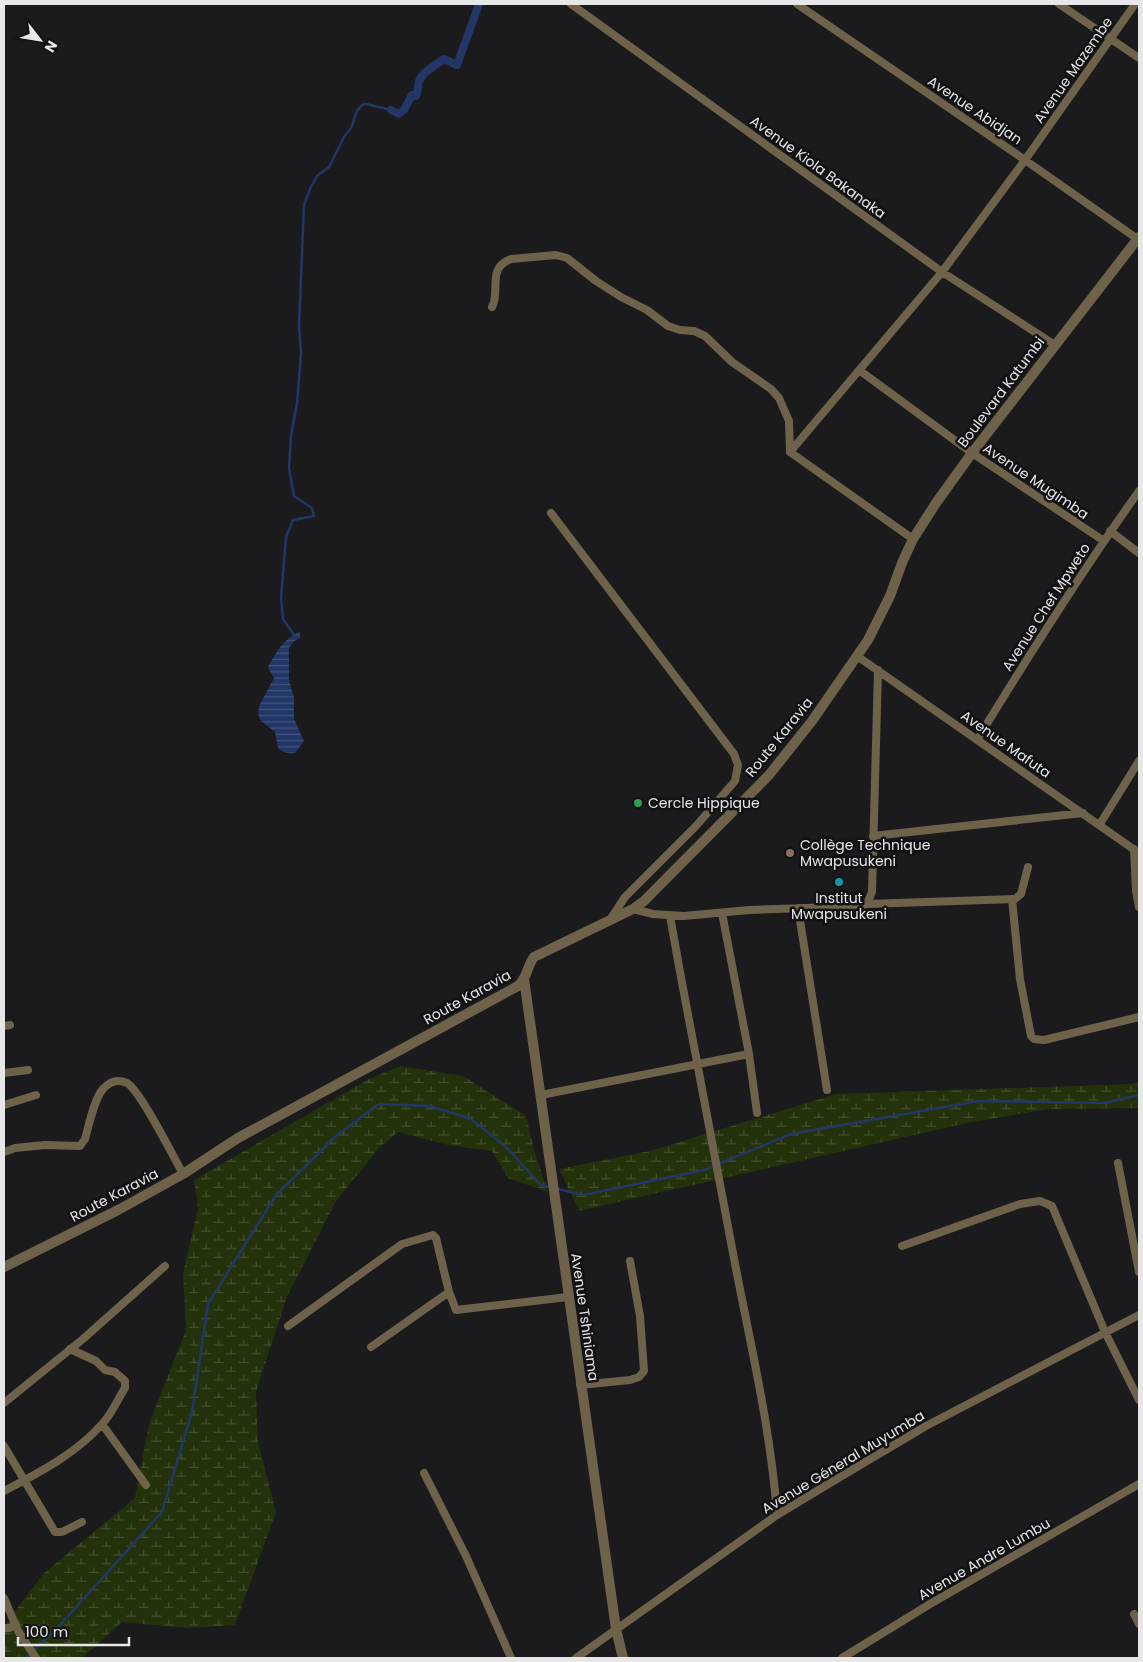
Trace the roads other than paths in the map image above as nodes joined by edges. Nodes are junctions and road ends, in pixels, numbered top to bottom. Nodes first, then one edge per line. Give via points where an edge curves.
1 (571, 4) edge
2 (797, 4) edge
3 (1059, 4) edge
4 (1136, 4) edge
5 (1111, 39) junction
6 (1139, 58) edge
7 (1025, 160) junction
8 (1139, 239) edge
9 (942, 272) junction
10 (492, 307) dead end
11 (1054, 345) junction
12 (859, 370) junction
13 (790, 452) junction
14 (972, 453) junction
15 (1139, 491) edge
16 (551, 513) dead end
17 (1110, 531) junction
18 (914, 539) junction
19 (1104, 541) junction
20 (1139, 553) edge
21 (898, 572) joint
22 (858, 656) junction
23 (878, 670) junction
24 (977, 740) junction
25 (1139, 761) edge
26 (1083, 812) junction
27 (1100, 824) junction
28 (873, 836) junction
29 (1136, 851) edge
30 (1028, 867) dead end
31 (1012, 899) junction
32 (867, 904) junction
33 (1139, 907) edge
34 (798, 908) junction
35 (633, 909) junction
36 (722, 913) junction
37 (670, 916) junction
38 (610, 920) junction
39 (524, 979) junction
40 (510, 990) junction
41 (526, 996) junction
42 (1139, 1017) edge
43 (749, 1054) junction
44 (696, 1065) junction
45 (28, 1070) dead end
46 (4, 1073) edge
47 (827, 1090) dead end
48 (36, 1095) dead end
49 (541, 1095) junction
50 (4, 1104) edge
51 (757, 1114) dead end
52 (4, 1152) edge
53 (1118, 1163) dead end
54 (183, 1174) junction
55 (902, 1246) dead end
56 (630, 1261) dead end
57 (165, 1266) dead end
58 (4, 1268) edge
59 (1139, 1272) edge
60 (449, 1292) junction
61 (568, 1297) junction
62 (1139, 1315) edge
63 (288, 1326) dead end
64 (1105, 1332) junction
65 (371, 1347) dead end
66 (70, 1349) junction
67 (580, 1385) junction
68 (1139, 1400) edge
69 (4, 1403) edge
70 (102, 1424) junction
71 (4, 1446) edge
72 (424, 1473) dead end
73 (25, 1480) junction
74 (1139, 1484) edge
75 (146, 1485) dead end
76 (4, 1492) edge
77 (777, 1515) junction
78 (82, 1522) dead end
79 (4, 1598) edge
80 (1134, 1614) dead end
81 (1139, 1624) edge
82 (4, 1628) edge
83 (17, 1628) junction
84 (616, 1629) junction
85 (35, 1657) edge
86 (511, 1658) edge
87 (576, 1658) edge
88 (623, 1658) edge
89 (842, 1658) edge

1 - 9 street, Avenue Kiola Bakanaka
2 - 7 street, Avenue Abidjan
3 - 5 street
4 - 5 street, Avenue Mazembe
5 - 6 street
5 - 7 street, Avenue Mazembe
7 - 8 street, Avenue Abidjan
7 - 9 street, Avenue Mazembe
8 - 11 street, Boulevard Katumbi
9 - 11 street, Avenue Kiola Bakanaka
9 - 12 street, Avenue Mazembe
10 - 13 street via 496,275 506,261 556,256 567,258 596,281 668,326 705,336 732,362 770,389 787,414
11 - 14 street, Boulevard Katumbi
12 - 13 street, Avenue Mazembe
12 - 14 street, Avenue Mugimba
13 - 18 street
14 - 18 street, Boulevard Katumbi
14 - 19 street, Avenue Mugimba
15 - 17 street, Avenue Chef Mpweto
16 - 38 street via 734,754 738,765 737,776 729,789 625,897
17 - 19 street, Avenue Chef Mpweto
17 - 20 street
18 - 21 street, Boulevard Katumbi
19 - 24 street, Avenue Chef Mpweto
21 - 22 street, Route Karavia via 877,624
22 - 23 street, Avenue Mafuta
22 - 35 street, Route Karavia via 812,721 768,775
23 - 24 street, Avenue Mafuta
23 - 28 street
24 - 26 street, Avenue Mafuta
25 - 27 street
26 - 27 street, Avenue Mafuta
26 - 28 street
27 - 29 street, Avenue Mafuta
28 - 32 street via 872,892
29 - 33 street
30 - 31 street via 1021,894
31 - 32 street
31 - 42 street via 1020,979 1034,1039 1044,1040
32 - 34 street
34 - 36 street
34 - 47 street
35 - 37 street
35 - 38 street, Route Karavia
36 - 37 street
36 - 43 street
37 - 44 street
38 - 39 street, Route Karavia via 534,957
39 - 40 street, Route Karavia
39 - 41 street, Avenue Tshiniama
40 - 41 street
40 - 54 street, Route Karavia via 250,1131
41 - 49 street, Avenue Tshiniama
43 - 44 street
43 - 51 street
44 - 49 street
44 - 77 street via 766,1426
45 - 46 street
48 - 50 street
49 - 61 street, Avenue Tshiniama
52 - 54 street via 45,1144 80,1146 103,1089 113,1081 119,1081 128,1084 139,1096
53 - 59 street
54 - 58 street, Route Karavia
55 - 64 street via 1020,1204 1044,1202 1055,1211
56 - 67 street via 640,1316 644,1371 630,1380
57 - 66 street
60 - 61 street via 457,1310
60 - 63 street via 436,1238 431,1235 402,1244
60 - 65 street
61 - 67 street, Avenue Tshiniama
62 - 64 street, Avenue Géneral Muyumba
64 - 68 street
64 - 77 street, Avenue Géneral Muyumba via 926,1426
66 - 69 street
66 - 70 street via 96,1361 105,1370 116,1372 126,1383
67 - 84 street, Avenue Tshiniama
70 - 73 street via 55,1462
70 - 75 street
71 - 73 street
72 - 86 street via 466,1556
73 - 76 street
73 - 78 street via 55,1532
74 - 89 street, Avenue Andre Lumbu
77 - 84 street, Avenue Géneral Muyumba
79 - 83 street
80 - 81 street
82 - 83 street
83 - 85 street
84 - 87 street, Avenue Géneral Muyumba
84 - 88 street, Avenue Tshiniama

